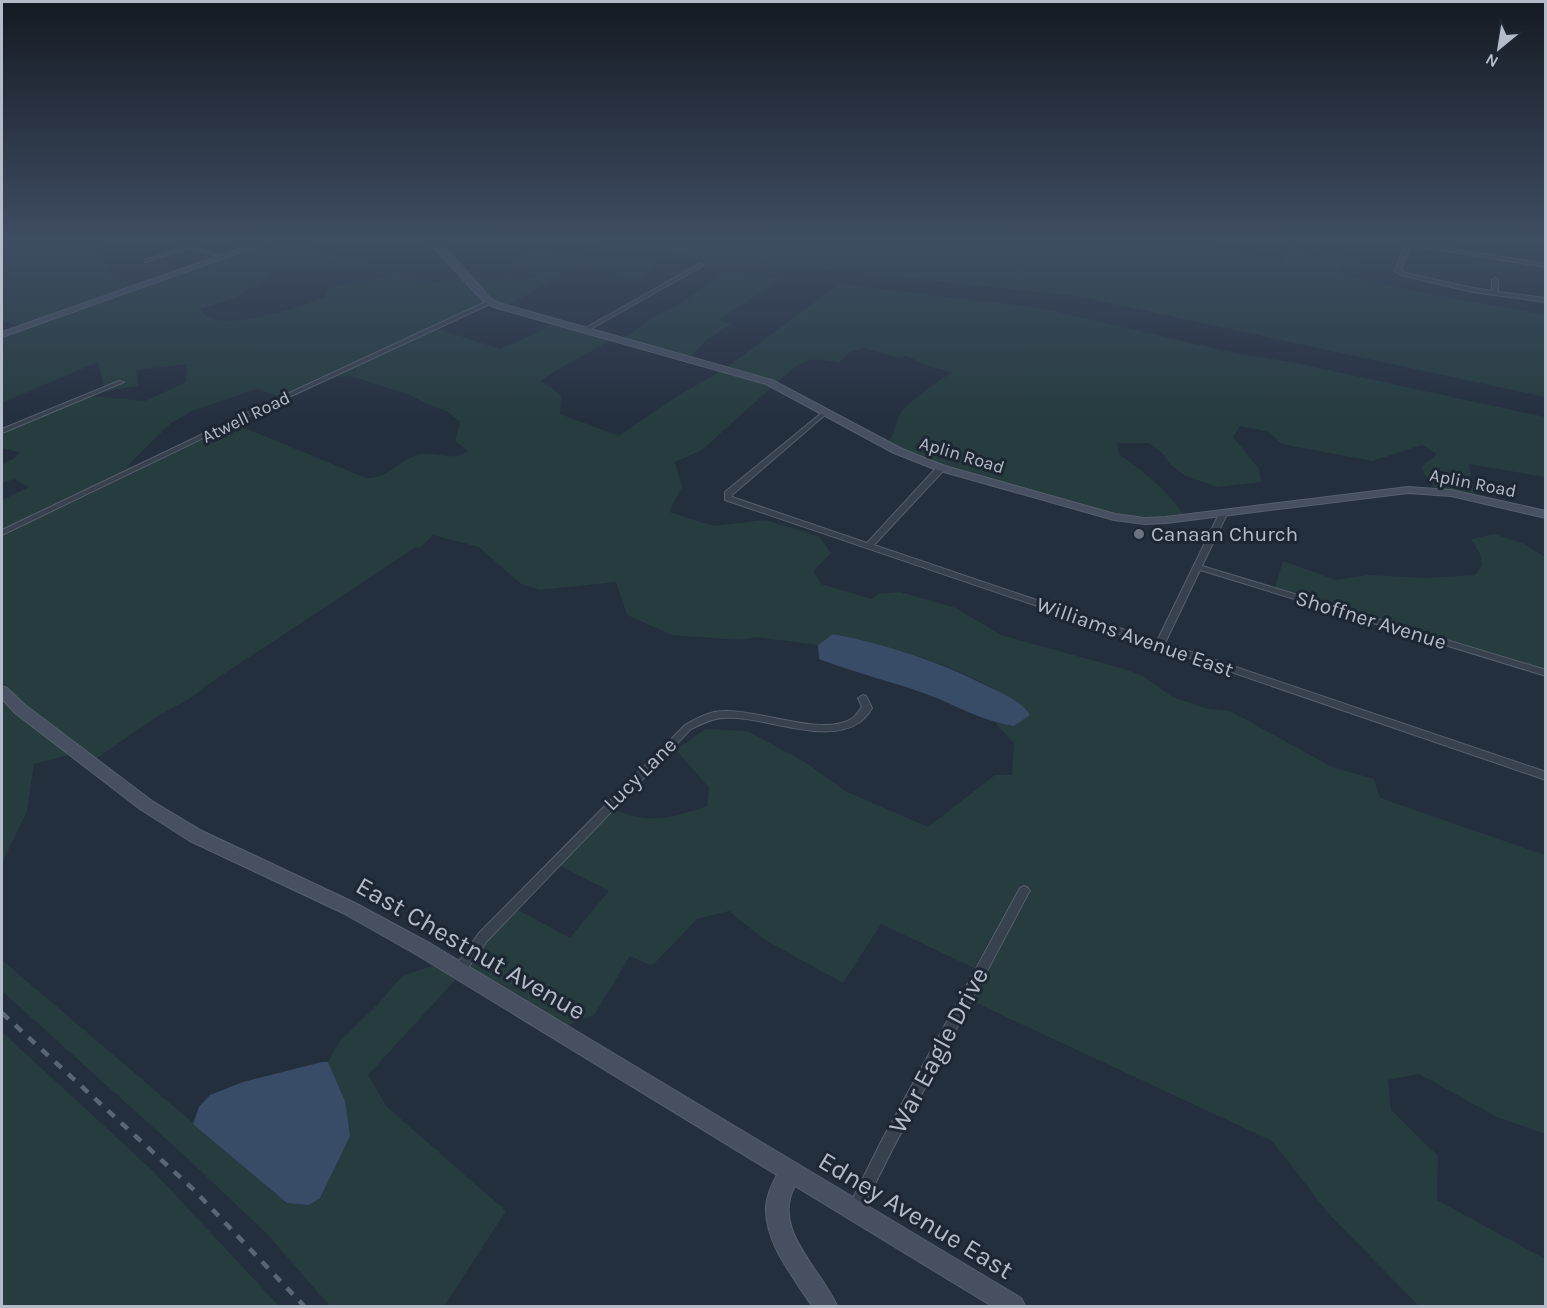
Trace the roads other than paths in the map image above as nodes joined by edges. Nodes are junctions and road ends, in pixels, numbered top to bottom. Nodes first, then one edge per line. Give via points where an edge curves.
1 (104, 299) edge
2 (487, 299) edge
3 (640, 299) edge
4 (490, 302) junction
5 (585, 330) junction
6 (2, 335) edge
7 (121, 382) dead end
8 (824, 412) junction
9 (2, 431) edge
10 (941, 468) junction
11 (1224, 512) junction
12 (1545, 515) edge
13 (2, 533) edge
14 (869, 545) junction
15 (1197, 567) junction
16 (1159, 646) junction
17 (1545, 673) edge
18 (2, 691) edge
19 (863, 698) dead end
20 (1545, 776) edge
21 (1024, 891) dead end
22 (459, 971) junction
23 (790, 1173) junction
24 (855, 1211) junction
25 (825, 1306) edge
26 (1013, 1306) edge

1 - 6 street
2 - 4 street
3 - 5 street
4 - 5 street, Aplin Road
4 - 13 street, Atwell Road
5 - 8 street, Aplin Road via 763,380
7 - 9 street
8 - 10 street, Aplin Road via 898,451
8 - 14 street, Williams Avenue East via 728,494 730,499
10 - 11 street, Aplin Road via 1125,519 1160,521
10 - 14 street
11 - 12 street, Aplin Road via 1408,490 1451,493
11 - 15 street
14 - 16 street, Williams Avenue East
15 - 16 street
15 - 17 street, Shoffner Avenue
16 - 20 street, Williams Avenue East
18 - 22 street, East Chestnut Avenue via 146,805 196,836 349,908
19 - 22 street, Lucy Lane via 867,708 864,713 847,724 798,727 732,714 709,717 687,727 483,937
21 - 24 street, War Eagle Drive
22 - 23 street, East Chestnut Avenue
23 - 24 street, Edney Avenue East
23 - 25 street via 777,1208 783,1234
24 - 26 street, Edney Avenue East

